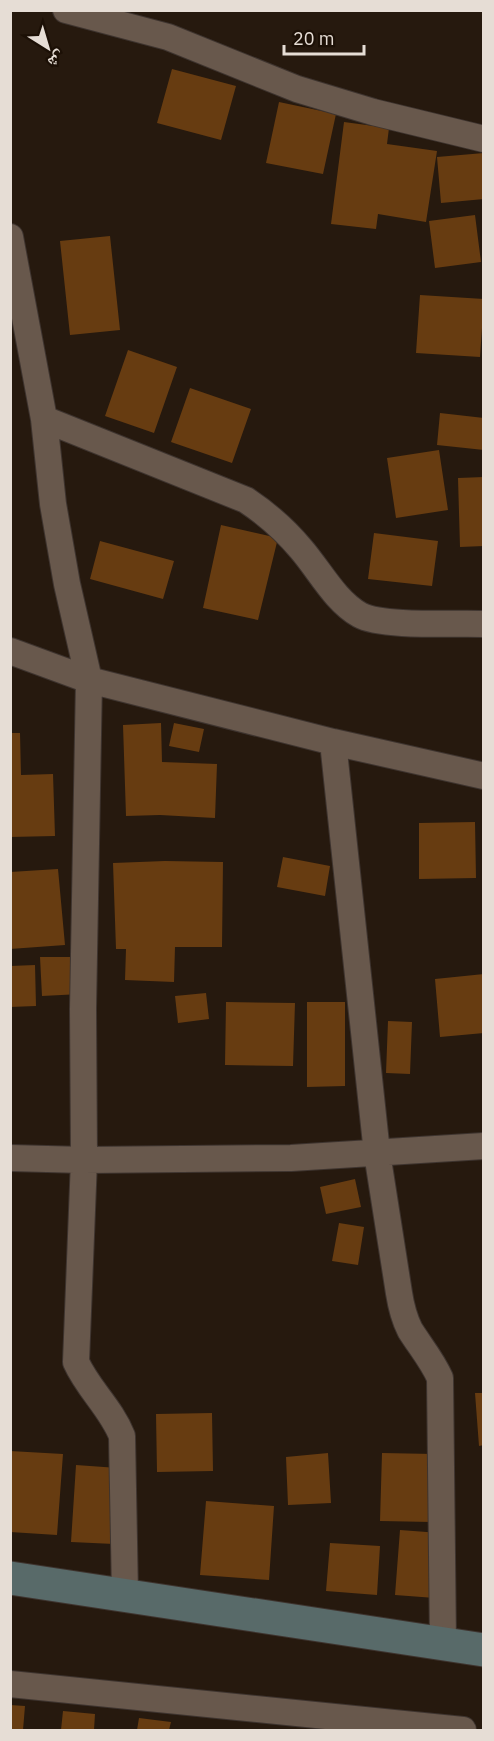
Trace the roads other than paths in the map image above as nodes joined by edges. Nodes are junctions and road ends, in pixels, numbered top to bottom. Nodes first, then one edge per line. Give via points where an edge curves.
1 (66, 10) edge
2 (483, 139) edge
3 (10, 237) edge
4 (44, 419) junction
5 (483, 624) edge
6 (10, 651) edge
7 (89, 680) junction
8 (333, 741) junction
9 (483, 776) edge
10 (483, 1146) edge
11 (377, 1153) junction
12 (10, 1158) edge
13 (84, 1160) junction
14 (10, 1578) edge
15 (125, 1594) junction
16 (443, 1643) junction
17 (483, 1650) edge
18 (10, 1684) edge
19 (463, 1731) edge

1 - 2 street via 168,37 297,89
3 - 4 street
4 - 5 street via 246,500 300,548 343,603 361,615 380,621
4 - 7 street via 53,504
6 - 7 street
7 - 8 street
7 - 13 street
8 - 9 street
8 - 11 street
10 - 11 street
11 - 13 street
11 - 16 street via 402,1311 440,1378
12 - 13 street
13 - 15 street via 76,1362 83,1378 115,1419 122,1436
14 - 15 street
15 - 16 street
16 - 17 street
18 - 19 street

